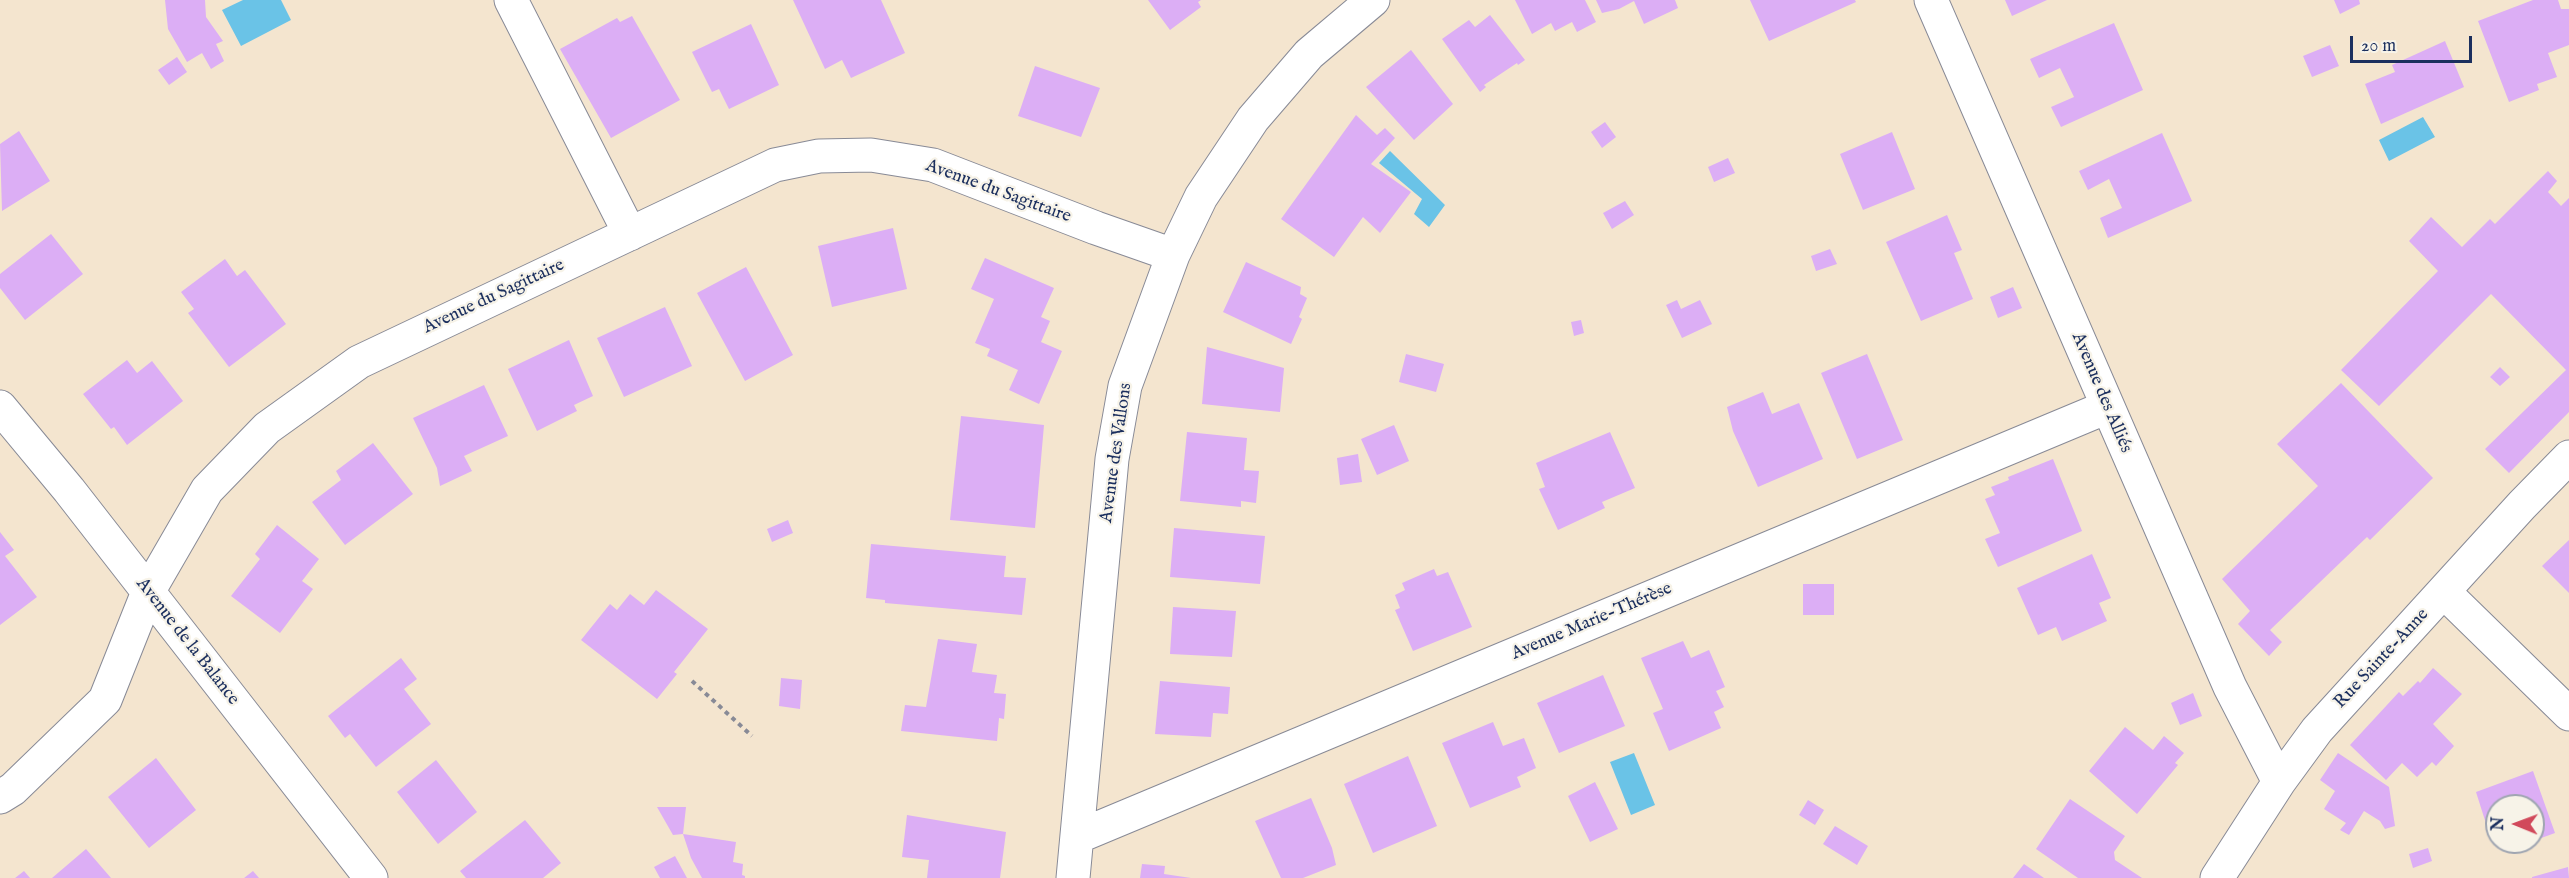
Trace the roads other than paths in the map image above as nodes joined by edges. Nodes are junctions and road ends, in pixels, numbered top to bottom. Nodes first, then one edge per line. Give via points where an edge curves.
1 (511, 0) edge
2 (1373, 0) edge
3 (1931, 0) edge
4 (630, 234) junction
5 (1173, 255) junction
6 (0, 407) edge
7 (2108, 407) junction
8 (2569, 457) edge
9 (148, 592) junction
10 (2444, 592) junction
11 (2569, 714) edge
12 (2279, 782) junction
13 (0, 796) edge
14 (1077, 837) junction
15 (371, 878) edge
16 (1073, 878) edge
17 (2217, 878) edge

1 - 4 street
2 - 5 street, Avenue des Vallons via 1309,54 1253,119 1201,197
3 - 7 street, Avenue des Alliés
4 - 5 street, Avenue du Sagittaire via 775,165 819,156 871,154 933,165
4 - 9 street, Avenue du Sagittaire via 359,362 275,422 207,490
5 - 14 street, Avenue des Vallons via 1123,396 1112,459
6 - 9 street, Avenue de la Balance
7 - 12 street, Avenue des Alliés via 2230,687
7 - 14 street, Avenue Marie-Thérèse
8 - 10 street, Rue Sainte-Anne
9 - 13 street, Avenue du Sagittaire via 105,700 13,789
9 - 15 street, Avenue de la Balance
10 - 11 street
10 - 12 street, Rue Sainte-Anne via 2317,730
12 - 17 street, Rue Sainte-Anne
14 - 16 street, Avenue des Vallons

